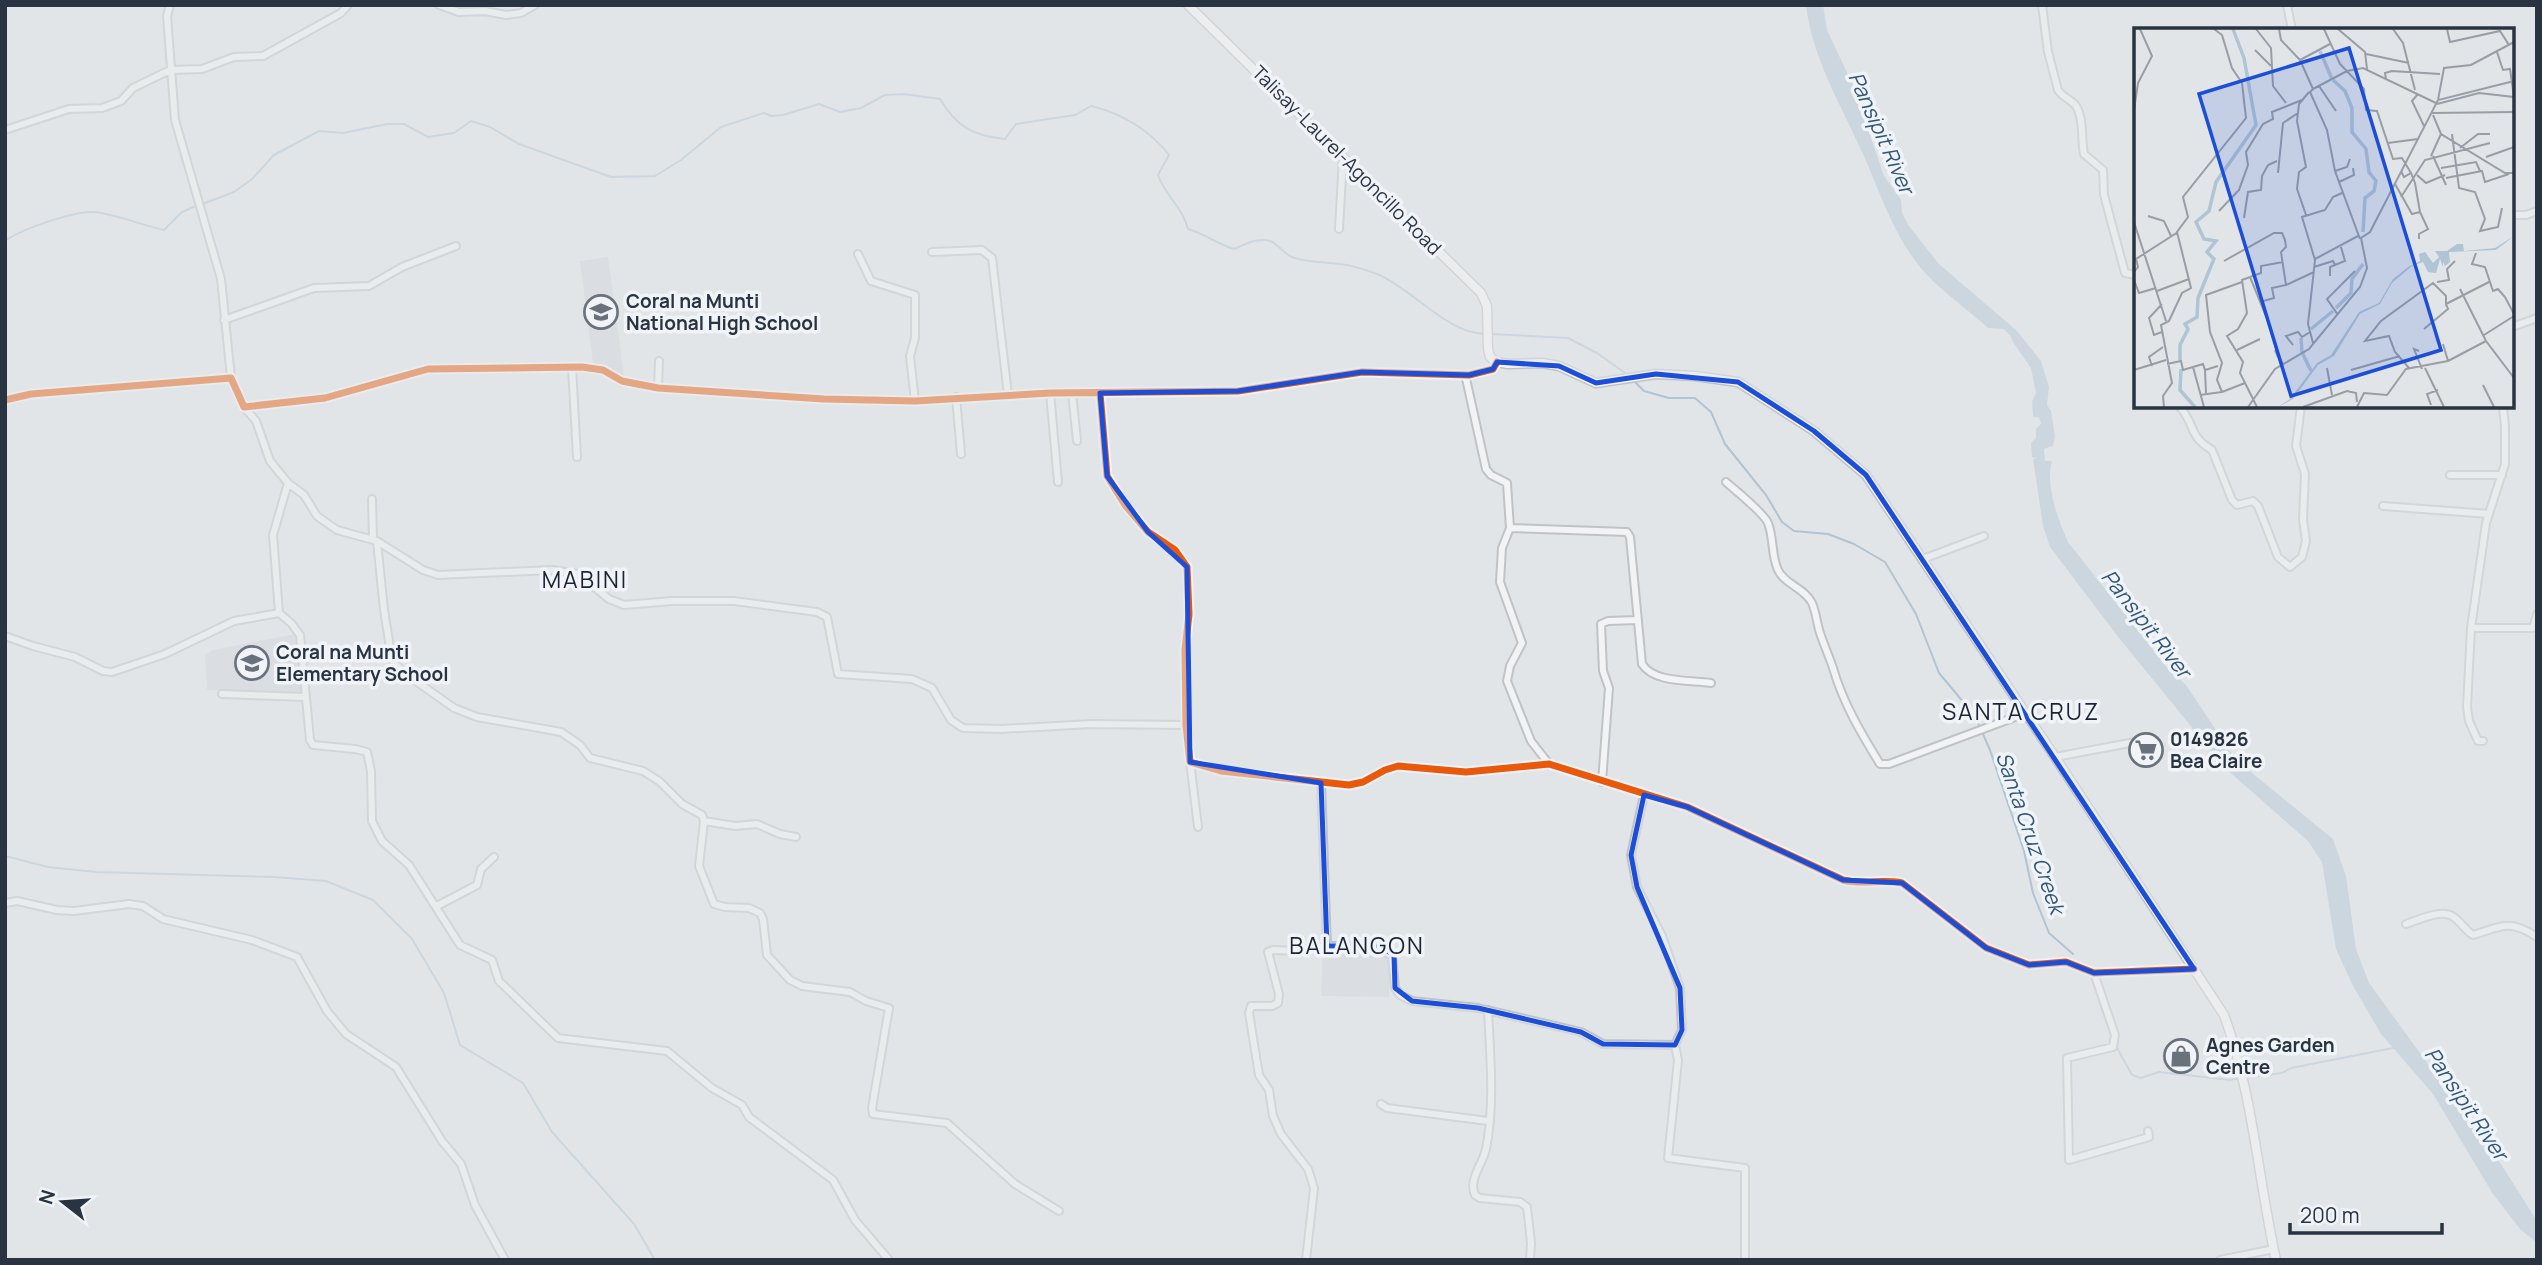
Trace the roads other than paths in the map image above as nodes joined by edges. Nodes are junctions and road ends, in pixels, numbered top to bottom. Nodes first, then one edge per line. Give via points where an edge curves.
1 (170, 5) edge
2 (348, 5) edge
3 (439, 5) edge
4 (534, 5) edge
5 (1188, 5) edge
6 (2042, 5) edge
7 (2287, 5) edge
8 (2292, 28) edge
9 (170, 69) junction
10 (5, 130) edge
11 (1342, 157) junction
12 (2537, 212) edge
13 (2514, 215) edge
14 (1339, 229) dead end
15 (456, 246) dead end
16 (932, 252) dead end
17 (858, 254) dead end
18 (2134, 274) edge
19 (2537, 317) edge
20 (224, 320) junction
21 (2514, 326) edge
22 (659, 361) dead end
23 (1497, 362) junction
24 (572, 367) junction
25 (1465, 374) junction
26 (231, 378) junction
27 (658, 388) junction
28 (1050, 393) junction
29 (1072, 393) junction
30 (1100, 393) junction
31 (1008, 395) junction
32 (956, 397) junction
33 (5, 400) edge
34 (915, 401) junction
35 (244, 407) junction
36 (2181, 408) edge
37 (2301, 408) edge
38 (2503, 408) edge
39 (1077, 441) dead end
40 (961, 454) dead end
41 (577, 457) dead end
42 (2451, 475) dead end
43 (2502, 475) junction
44 (1058, 482) dead end
45 (1727, 482) dead end
46 (288, 483) junction
47 (372, 499) dead end
48 (2383, 506) dead end
49 (2489, 514) junction
50 (1510, 528) junction
51 (1984, 536) dead end
52 (375, 540) junction
53 (1923, 559) junction
54 (279, 613) junction
55 (2537, 614) edge
56 (1638, 620) junction
57 (2471, 628) junction
58 (5, 636) edge
59 (1711, 683) dead end
60 (222, 694) dead end
61 (305, 697) junction
62 (2026, 713) junction
63 (1186, 725) junction
64 (2146, 740) dead end
65 (2483, 741) dead end
66 (2055, 757) junction
67 (1190, 762) junction
68 (1549, 764) junction
69 (1321, 782) junction
70 (1602, 782) junction
71 (1644, 795) junction
72 (704, 821) junction
73 (1198, 827) dead end
74 (796, 837) dead end
75 (494, 857) dead end
76 (5, 903) edge
77 (437, 906) junction
78 (2406, 924) dead end
79 (2537, 937) edge
80 (1327, 946) junction
81 (2194, 969) junction
82 (2094, 973) junction
83 (1488, 1010) junction
84 (1675, 1045) junction
85 (1381, 1104) dead end
86 (1488, 1121) junction
87 (2148, 1131) dead end
88 (1059, 1211) dead end
89 (2274, 1249) junction
90 (505, 1260) edge
91 (889, 1260) edge
92 (1306, 1260) edge
93 (1530, 1260) edge
94 (1745, 1260) edge
95 (2220, 1260) edge
96 (2276, 1260) edge

1 - 9 street
2 - 9 street via 263,56 234,57 202,69
3 - 4 street via 459,12 506,15
5 - 11 main road, Talisay-Laurel-Agoncillo Road
6 - 18 street via 2058,90 2075,103 2084,154 2103,170 2104,195 2125,272
7 - 8 street
9 - 10 street via 133,88 121,101 102,108 69,109
9 - 20 street via 175,120 221,279
11 - 14 street
11 - 23 main road, Talisay-Laurel-Agoncillo Road via 1481,293 1487,306 1490,357
12 - 13 street
15 - 20 street via 401,267 369,286 313,288
16 - 31 street via 982,250 992,258
17 - 34 street via 871,281 915,295 915,338 910,356
19 - 21 street
20 - 26 street
22 - 27 street
23 - 25 street via 1493,369
23 - 53 main road via 1559,366 1596,383 1656,374 1738,382 1814,431 1866,475
24 - 27 street via 603,370 622,381
24 - 35 street via 428,369 325,398
24 - 41 street
25 - 30 street via 1362,372 1238,391
25 - 50 street via 1486,469 1507,483
26 - 33 street
26 - 35 street
27 - 34 street
28 - 29 street
28 - 31 street
28 - 44 street
29 - 30 street
29 - 39 street
30 - 63 street via 1107,476 1148,532 1175,550 1187,566
31 - 32 street
32 - 34 street
32 - 40 street
35 - 46 street via 256,421 270,461
36 - 37 street via 2194,436 2212,450 2232,500 2236,505 2253,501 2258,506 2278,557 2290,567 2302,557 2306,541 2305,474 2296,446
38 - 43 street
42 - 43 street
43 - 49 street
45 - 62 street via 1763,515 1779,572 1812,604 1849,714 1880,764
46 - 52 street via 304,495 317,516 337,530
46 - 54 street via 273,535
47 - 52 street
48 - 49 street
49 - 57 street
50 - 56 street via 1627,532
50 - 68 street via 1502,548 1500,582 1522,643 1507,681 1531,741
51 - 53 street
52 - 63 street via 438,575 552,570 578,574 608,599 624,605 734,601 817,612 827,617 838,674 912,679 932,688 951,720 963,728
52 - 72 street via 392,660 403,672 454,708 561,732 590,758 643,771 701,814
53 - 62 main road
54 - 58 street via 234,621 165,654 112,672
54 - 61 street via 300,635
55 - 57 street via 2533,628
56 - 59 street via 1642,664 1647,671
56 - 70 street via 1601,624 1603,671 1609,688
57 - 65 street via 2469,721 2478,741
60 - 61 street
61 - 77 street via 313,746 367,752 376,830 409,865
62 - 66 main road
63 - 67 street
64 - 66 street
66 - 81 main road
67 - 69 street via 1221,771
67 - 73 street
68 - 69 street via 1466,772 1398,766 1349,785
68 - 70 street
69 - 80 street
70 - 71 street
71 - 82 street via 1687,807 1843,880 1902,883 1986,948 2010,958 2029,965 2066,962
71 - 84 street via 1631,855 1637,887 1662,936 1680,988 1682,1030
72 - 74 street via 757,824
72 - 88 street via 699,866 713,901 720,907 760,913 765,950 782,973 798,986 850,992 888,1006 873,1114 947,1123 1015,1184
75 - 77 street via 481,869 477,885
76 - 90 street via 74,911 143,905 163,919 252,940 298,957 327,1011 346,1034 396,1067 461,1164 475,1205
77 - 91 street via 460,945 492,960 499,981 558,1038 667,1051 712,1088 742,1105 749,1117 833,1180 855,1220
78 - 79 street via 2444,913 2454,916 2473,935 2519,925
80 - 83 street via 1374,946 1388,951 1394,960 1395,988 1412,1001
80 - 92 street via 1268,952 1278,1003 1256,1004 1249,1013 1259,1075 1269,1090 1273,1116 1308,1169 1314,1188
81 - 82 street
81 - 89 main road via 2224,1015 2240,1069
82 - 87 street via 2115,1042 2113,1047 2067,1058 2069,1160 2149,1137
83 - 84 street via 1581,1032 1602,1044
83 - 86 street
84 - 94 street via 1678,1059 1668,1158 1745,1168
85 - 86 street
86 - 93 street via 1487,1146 1472,1190 1480,1198 1520,1202 1527,1207
89 - 95 street
89 - 96 main road

